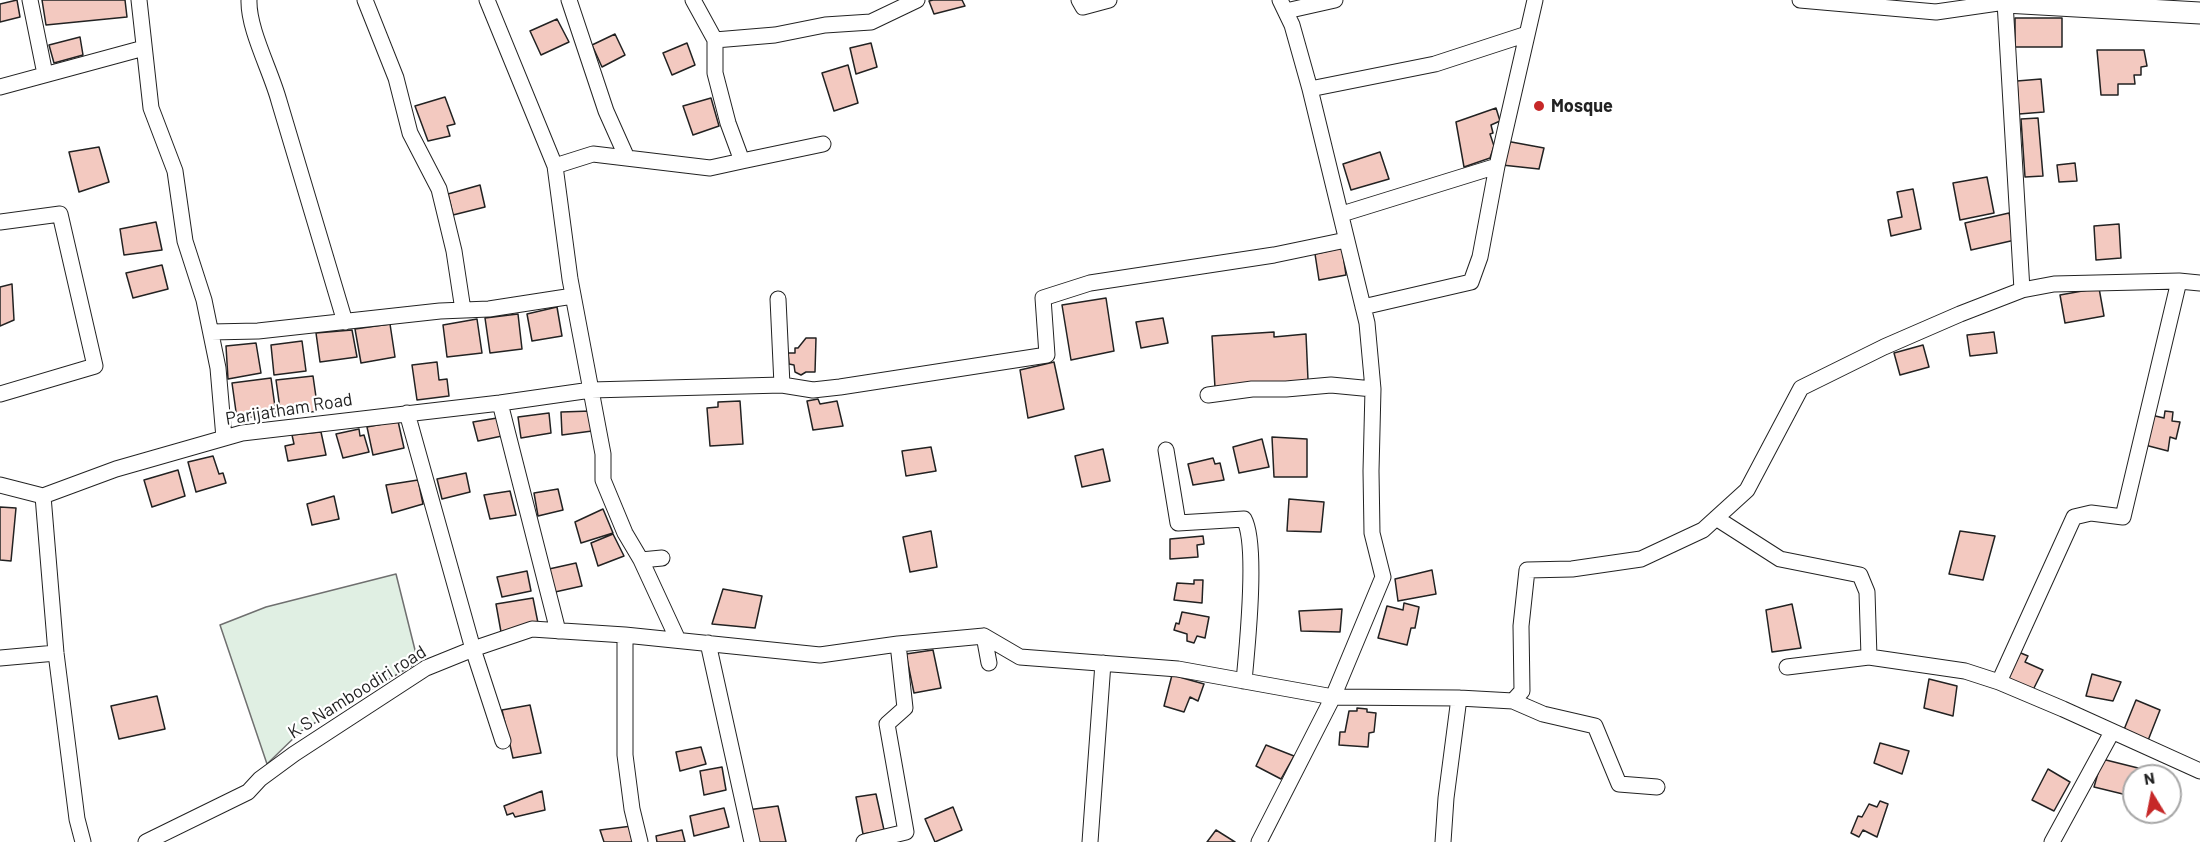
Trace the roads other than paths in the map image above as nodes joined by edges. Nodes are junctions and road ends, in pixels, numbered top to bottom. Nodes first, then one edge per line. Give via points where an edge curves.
1 (30, 0) edge
2 (139, 0) edge
3 (249, 0) edge
4 (365, 0) edge
5 (487, 0) edge
6 (569, 0) edge
7 (693, 0) edge
8 (917, 0) edge
9 (1079, 0) edge
10 (1109, 0) edge
11 (1335, 0) edge
12 (1535, 0) edge
13 (1800, 0) edge
14 (2005, 1) edge
15 (1283, 6) edge
16 (2200, 13) edge
17 (1527, 34) junction
18 (715, 40) junction
19 (144, 48) junction
20 (45, 74) junction
21 (0, 87) edge
22 (1310, 89) junction
23 (823, 144) dead end
24 (627, 158) junction
25 (742, 161) junction
26 (555, 166) junction
27 (1497, 166) junction
28 (1342, 214) junction
29 (0, 222) edge
30 (1346, 240) junction
31 (2179, 281) junction
32 (2200, 283) edge
33 (2022, 290) junction
34 (573, 296) junction
35 (778, 299) dead end
36 (1363, 307) junction
37 (464, 310) junction
38 (345, 322) junction
39 (211, 332) junction
40 (782, 386) junction
41 (1373, 389) junction
42 (591, 390) junction
43 (0, 394) edge
44 (1208, 395) dead end
45 (500, 403) junction
46 (406, 413) junction
47 (224, 438) junction
48 (1166, 450) dead end
49 (0, 485) edge
50 (42, 496) junction
51 (1716, 518) junction
52 (662, 558) dead end
53 (641, 560) junction
54 (558, 631) junction
55 (625, 635) junction
56 (984, 636) junction
57 (678, 640) junction
58 (708, 643) junction
59 (898, 644) junction
60 (473, 649) junction
61 (56, 653) junction
62 (1869, 657) junction
63 (0, 658) edge
64 (989, 663) dead end
65 (1103, 663) junction
66 (1787, 668) dead end
67 (1244, 681) junction
68 (1999, 682) junction
69 (1333, 697) junction
70 (1459, 698) junction
71 (1513, 701) junction
72 (2112, 732) junction
73 (503, 741) dead end
74 (2200, 771) edge
75 (1658, 787) dead end
76 (172, 836) edge
77 (83, 842) edge
78 (146, 842) edge
79 (640, 842) edge
80 (752, 842) edge
81 (864, 842) edge
82 (1090, 842) edge
83 (1259, 842) edge
84 (1443, 842) edge
85 (2052, 842) edge

1 - 20 street
2 - 19 street
3 - 38 street via 249,15 279,100
4 - 37 street via 396,78 410,133 439,189
5 - 26 street
6 - 24 street via 606,111
7 - 18 street
8 - 18 street via 871,22 825,24 775,35
9 - 10 street via 1083,7
11 - 15 street
12 - 17 street
13 - 14 street via 1936,12
14 - 16 main road
14 - 33 street
15 - 22 street
17 - 22 street via 1435,64
17 - 27 street
18 - 25 street via 715,73
19 - 20 street
19 - 39 street via 151,108 175,171 185,241
20 - 21 street
22 - 28 street
23 - 25 street
24 - 25 street via 710,168
24 - 26 street via 593,154
26 - 34 street
27 - 28 street
27 - 36 street via 1480,257 1471,282
28 - 30 street
29 - 43 street via 60,214 95,366
30 - 36 street
30 - 40 street, Parijatham Road via 1090,284 1043,298 1047,355 840,387 813,390
31 - 32 street
31 - 33 street via 2054,284
31 - 68 street via 2123,517 2091,513 2074,517
33 - 51 street via 1895,342 1801,388 1748,490
34 - 37 street
34 - 42 street
35 - 40 street
36 - 41 street
37 - 38 street
38 - 39 street
39 - 47 street
40 - 42 street, Parijatham Road
41 - 44 street via 1331,385
41 - 69 street via 1372,534 1383,577
42 - 45 street, Parijatham Road
42 - 53 street via 603,454 603,480
45 - 46 street, Parijatham Road
45 - 54 street
46 - 47 street, Parijatham Road
46 - 60 street
47 - 50 street, Parijatham Road via 116,469
48 - 67 street via 1178,523 1244,519 1247,525 1251,550
49 - 50 street
50 - 61 street
51 - 62 street via 1780,559 1860,575 1867,592
51 - 71 street via 1703,530 1641,559 1572,569 1527,570 1521,626 1522,691
52 - 53 street
53 - 57 street
54 - 55 street, K S Namboodiri road
54 - 60 street, K S Namboodiri road via 532,629
55 - 57 street, K S Namboodiri road
55 - 79 street via 625,755
56 - 59 street, K S Namboodiri road
56 - 64 street
56 - 65 street via 1020,657
57 - 58 street, K S Namboodiri road
58 - 59 street, K S Namboodiri road via 820,655
58 - 80 street
59 - 81 street via 905,708 886,724 906,832
60 - 73 street
60 - 76 street, K S Namboodiri road via 426,668 294,754 248,792
61 - 63 street
61 - 77 street
62 - 66 street
62 - 68 street via 1965,671
65 - 67 street via 1178,669
65 - 82 street
67 - 69 street
68 - 72 street
69 - 70 street
69 - 83 street
70 - 71 street
70 - 84 street
71 - 75 street via 1543,714 1595,726 1619,784
72 - 74 street
72 - 85 street
76 - 78 street, K S Namboodiri road

